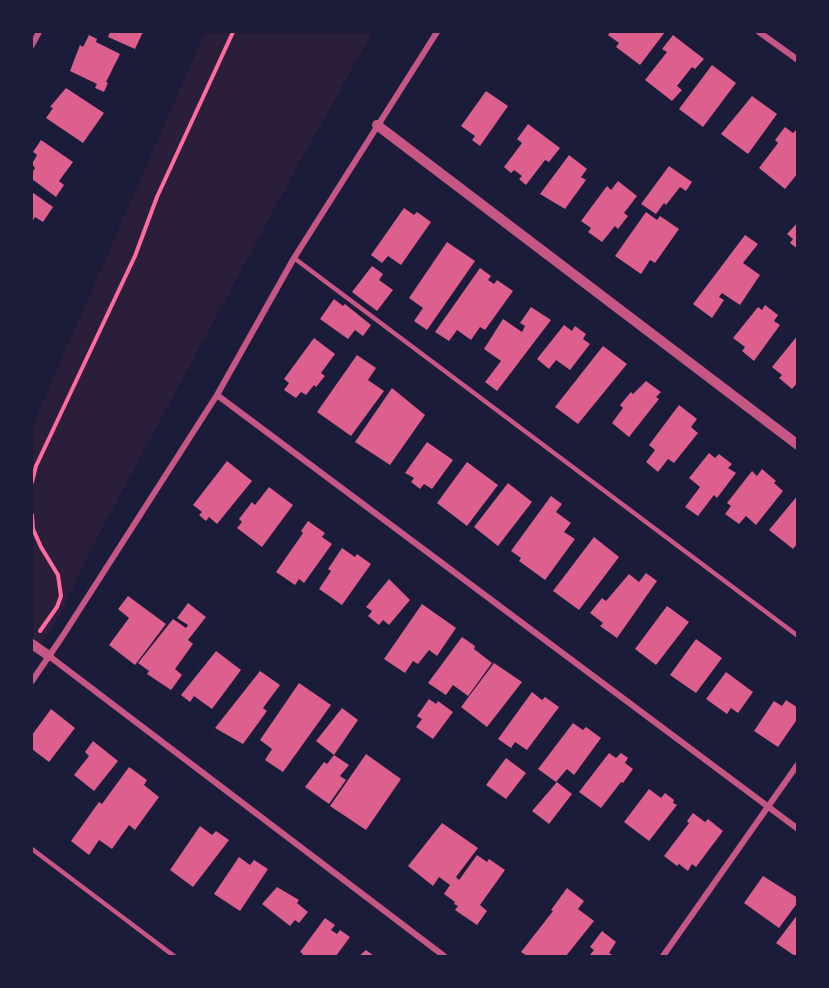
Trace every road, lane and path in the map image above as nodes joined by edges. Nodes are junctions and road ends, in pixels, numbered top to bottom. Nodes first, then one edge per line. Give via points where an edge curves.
1 (39, 32) edge
2 (233, 32) edge
3 (437, 32) edge
4 (759, 32) edge
5 (32, 45) edge
6 (798, 60) edge
7 (377, 125) junction
8 (294, 258) junction
9 (217, 395) junction
10 (798, 445) edge
11 (32, 482) edge
12 (32, 515) edge
13 (41, 629) dead end
14 (798, 636) edge
15 (32, 644) edge
16 (49, 656) junction
17 (32, 681) edge
18 (798, 764) edge
19 (767, 807) junction
20 (798, 830) edge
21 (32, 849) edge
22 (174, 957) edge
23 (444, 957) edge
24 (663, 957) edge

1 - 5 street
2 - 11 path
3 - 7 street
4 - 6 street
7 - 8 street
7 - 10 street
8 - 9 street
8 - 14 lane
9 - 16 street
9 - 19 street
12 - 13 path via 33,529 58,575 61,596
15 - 16 street
16 - 17 street
16 - 23 street
18 - 19 street
19 - 20 street
19 - 24 street
21 - 22 lane

